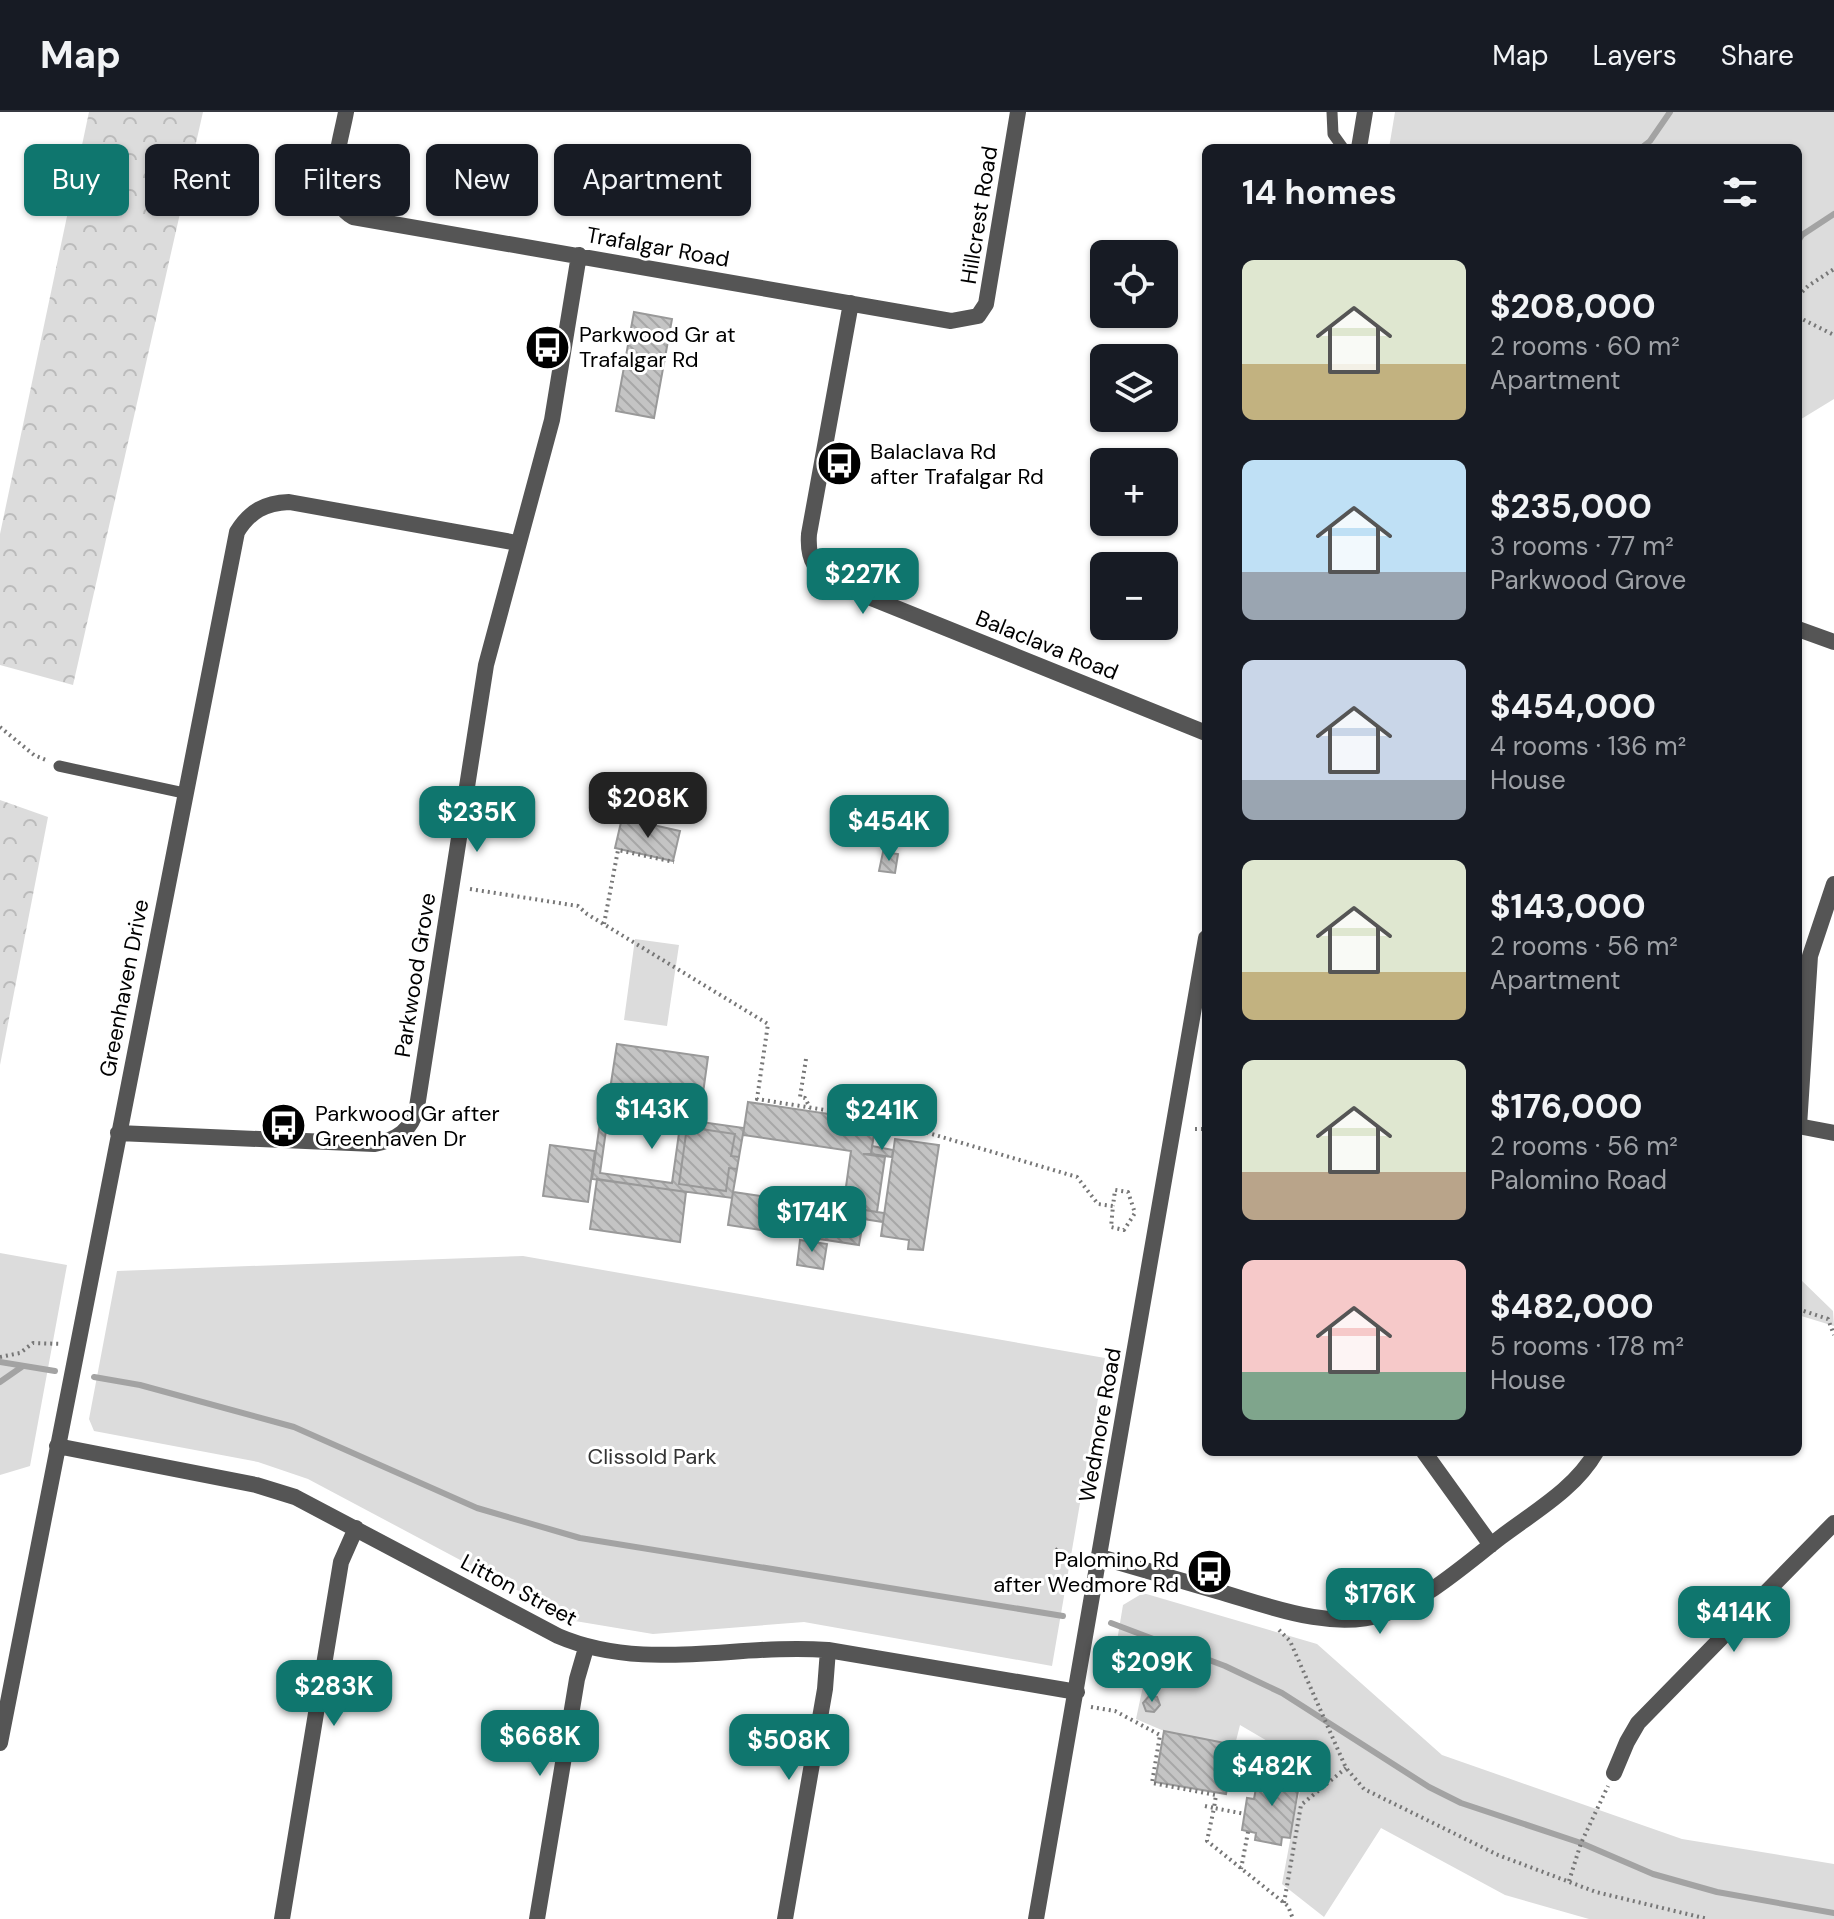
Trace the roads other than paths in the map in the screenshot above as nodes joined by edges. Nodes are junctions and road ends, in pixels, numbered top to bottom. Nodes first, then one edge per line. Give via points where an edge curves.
1 (346, 112) edge
2 (1018, 112) edge
3 (1332, 112) edge
4 (1365, 112) edge
5 (1340, 144) edge
6 (1360, 144) edge
7 (579, 255) junction
8 (851, 303) junction
9 (972, 319) joint
10 (517, 543) junction
11 (1802, 630) edge
12 (1834, 642) edge
13 (1202, 731) edge
14 (59, 766) road end
15 (184, 793) junction
16 (1834, 884) edge
17 (1202, 961) edge
18 (1802, 1080) edge
19 (1802, 1127) edge
20 (118, 1133) junction
21 (1834, 1133) edge
22 (57, 1446) junction
23 (1427, 1456) edge
24 (1594, 1456) edge
25 (1834, 1523) edge
26 (356, 1528) junction
27 (1491, 1545) junction
28 (1098, 1564) junction
29 (586, 1648) junction
30 (828, 1650) junction
31 (1077, 1692) junction
32 (0, 1743) edge
33 (1614, 1773) road end
34 (282, 1919) edge
35 (537, 1919) edge
36 (785, 1919) edge
37 (1036, 1919) edge

1 - 7 street, Trafalgar Road via 335,179 341,206 349,215
2 - 9 street, Hillcrest Road via 986,304
3 - 5 lane via 1333,134
4 - 6 street
7 - 8 street, Trafalgar Road
7 - 10 street, Parkwood Grove via 552,420
8 - 9 street, Trafalgar Road via 951,321
8 - 13 street, Balaclava Road via 809,534 815,569 839,585
10 - 15 street, Greenhaven Drive via 289,502 252,513 233,545
10 - 20 street, Parkwood Grove via 486,665 411,1126 374,1144
11 - 12 street
14 - 15 lane
15 - 20 street, Greenhaven Drive
16 - 18 street via 1810,956
17 - 28 street, Wedmore Road
19 - 21 street
20 - 22 street, Greenhaven Drive
22 - 26 street, Litton Street via 264,1487
22 - 32 street, Greenhaven Drive
23 - 27 street
24 - 27 street via 1566,1488
25 - 33 street via 1638,1723
26 - 29 street, Litton Street
26 - 34 street via 341,1562
27 - 28 street via 1399,1608 1344,1620
28 - 31 street, Wedmore Road
29 - 30 street, Litton Street via 651,1656
29 - 35 street
30 - 31 street, Litton Street
30 - 36 street
31 - 37 street, Wedmore Road

